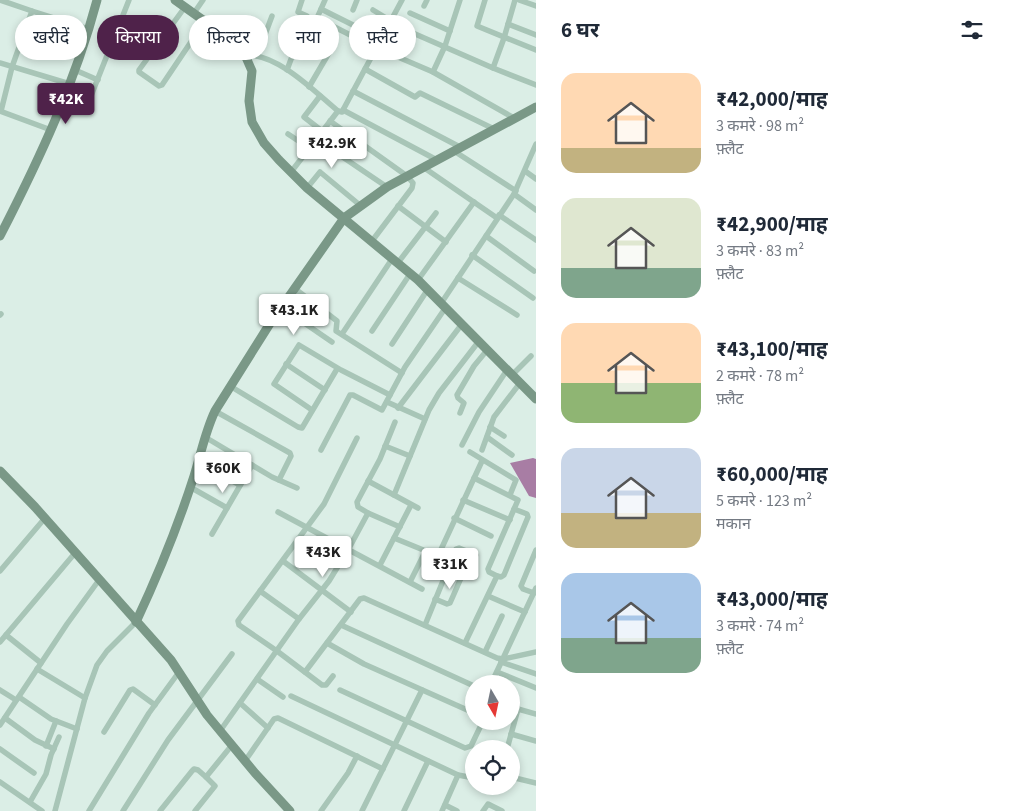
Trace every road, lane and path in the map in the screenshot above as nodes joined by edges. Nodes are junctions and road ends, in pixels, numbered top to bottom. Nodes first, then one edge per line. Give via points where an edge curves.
1 (0, 0) edge
2 (96, 0) edge
3 (129, 0) edge
4 (175, 0) edge
5 (202, 0) edge
6 (302, 0) edge
7 (325, 0) edge
8 (357, 0) edge
9 (402, 0) edge
10 (427, 0) edge
11 (460, 0) edge
12 (485, 0) edge
13 (517, 0) edge
14 (424, 6) dead end
15 (536, 6) edge
16 (185, 7) junction
17 (321, 9) junction
18 (353, 10) dead end
19 (372, 10) dead end
20 (32, 11) junction
21 (194, 13) junction
22 (410, 13) dead end
23 (196, 15) edge
24 (305, 15) edge
25 (318, 15) edge
26 (380, 15) edge
27 (394, 15) edge
28 (272, 16) dead end
29 (349, 23) edge
30 (508, 24) junction
31 (268, 27) edge
32 (89, 29) junction
33 (450, 31) junction
34 (416, 33) edge
35 (536, 34) edge
36 (504, 38) junction
37 (189, 44) edge
38 (445, 46) junction
39 (536, 50) edge
40 (246, 60) edge
41 (266, 60) edge
42 (291, 60) edge
43 (325, 60) edge
44 (370, 60) edge
45 (405, 60) edge
46 (0, 63) edge
47 (12, 68) junction
48 (493, 68) junction
49 (365, 69) junction
50 (75, 70) junction
51 (287, 70) junction
52 (433, 72) junction
53 (98, 80) junction
54 (70, 84) junction
55 (536, 85) edge
56 (309, 87) junction
57 (353, 91) junction
58 (320, 96) junction
59 (64, 101) junction
60 (535, 108) edge
61 (341, 110) junction
62 (0, 111) edge
63 (514, 118) junction
64 (330, 121) junction
65 (494, 128) junction
66 (51, 130) junction
67 (322, 131) junction
68 (288, 134) dead end
69 (316, 139) junction
70 (536, 146) edge
71 (309, 148) junction
72 (457, 149) junction
73 (436, 160) junction
74 (423, 167) junction
75 (525, 171) junction
76 (291, 172) junction
77 (407, 176) junction
78 (536, 179) edge
79 (387, 187) junction
80 (308, 188) junction
81 (515, 193) junction
82 (474, 202) junction
83 (361, 206) junction
84 (398, 206) junction
85 (536, 210) edge
86 (436, 213) dead end
87 (498, 217) junction
88 (344, 218) junction
89 (425, 228) junction
90 (0, 236) edge
91 (486, 236) junction
92 (536, 240) edge
93 (372, 241) junction
94 (446, 242) junction
95 (472, 256) junction
96 (395, 261) junction
97 (534, 271) dead end
98 (410, 274) junction
99 (458, 278) junction
100 (418, 280) junction
101 (294, 288) junction
102 (428, 289) junction
103 (533, 298) dead end
104 (444, 304) junction
105 (281, 307) junction
106 (517, 315) dead end
107 (462, 324) junction
108 (372, 331) dead end
109 (342, 334) junction
110 (479, 341) junction
111 (332, 342) dead end
112 (392, 344) dead end
113 (488, 349) junction
114 (530, 356) dead end
115 (286, 364) junction
116 (338, 369) junction
117 (510, 372) junction
118 (402, 373) junction
119 (520, 383) junction
120 (230, 386) junction
121 (325, 390) junction
122 (390, 395) junction
123 (536, 399) edge
124 (386, 402) junction
125 (398, 408) junction
126 (312, 410) junction
127 (215, 411) junction
128 (460, 413) dead end
129 (425, 419) junction
130 (395, 422) dead end
131 (490, 427) junction
132 (504, 436) dead end
133 (205, 437) junction
134 (486, 437) junction
135 (357, 438) dead end
136 (462, 445) dead end
137 (385, 446) junction
138 (321, 450) dead end
139 (482, 450) dead end
140 (470, 452) dead end
141 (512, 455) dead end
142 (410, 456) junction
143 (482, 461) junction
144 (198, 463) junction
145 (252, 465) junction
146 (0, 470) edge
147 (474, 478) junction
148 (279, 480) junction
149 (368, 481) junction
150 (240, 485) junction
151 (190, 487) junction
152 (297, 488) dead end
153 (394, 495) junction
154 (510, 495) junction
155 (463, 500) junction
156 (411, 504) junction
157 (227, 508) junction
158 (418, 508) dead end
159 (514, 509) junction
160 (278, 512) dead end
161 (368, 513) junction
162 (45, 518) junction
163 (454, 518) junction
164 (510, 520) junction
165 (307, 526) junction
166 (400, 527) junction
167 (212, 534) dead end
168 (491, 536) dead end
169 (394, 538) junction
170 (349, 548) junction
171 (536, 550) edge
172 (425, 552) junction
173 (75, 554) junction
174 (283, 561) junction
175 (380, 565) junction
176 (0, 571) edge
177 (497, 576) junction
178 (98, 580) junction
179 (410, 582) junction
180 (422, 589) dead end
181 (322, 590) junction
182 (260, 591) junction
183 (535, 591) edge
184 (488, 596) junction
185 (435, 599) junction
186 (351, 612) junction
187 (525, 612) junction
188 (502, 616) dead end
189 (299, 619) junction
190 (136, 622) junction
191 (425, 625) junction
192 (341, 626) junction
193 (6, 635) junction
194 (0, 642) edge
195 (465, 643) junction
196 (327, 644) junction
197 (277, 651) junction
198 (485, 652) junction
199 (536, 652) edge
200 (232, 654) dead end
201 (502, 660) junction
202 (41, 663) junction
203 (37, 669) junction
204 (178, 672) junction
205 (305, 672) junction
206 (496, 672) junction
207 (536, 674) edge
208 (495, 675) edge
209 (333, 676) dead end
210 (257, 679) junction
211 (465, 682) edge
212 (536, 688) edge
213 (0, 690) edge
214 (340, 690) dead end
215 (422, 690) junction
216 (290, 696) dead end
217 (283, 697) dead end
218 (85, 698) junction
219 (18, 699) junction
220 (199, 700) junction
221 (240, 703) junction
222 (154, 705) junction
223 (465, 709) edge
224 (520, 710) edge
225 (536, 714) edge
226 (5, 718) junction
227 (407, 720) junction
228 (56, 721) junction
229 (0, 725) edge
230 (268, 728) junction
231 (77, 729) junction
232 (479, 730) edge
233 (511, 730) edge
234 (220, 731) junction
235 (104, 732) dead end
236 (511, 734) junction
237 (59, 737) dead end
238 (509, 740) edge
239 (536, 742) edge
240 (232, 745) junction
241 (46, 746) junction
242 (395, 746) junction
243 (0, 749) edge
244 (54, 749) junction
245 (357, 756) junction
246 (245, 761) junction
247 (428, 761) junction
248 (383, 769) junction
249 (34, 773) dead end
250 (458, 775) junction
251 (465, 776) edge
252 (206, 777) junction
253 (520, 779) edge
254 (0, 783) edge
255 (536, 783) edge
256 (30, 802) junction
257 (444, 808) edge
258 (42, 811) edge
259 (55, 811) edge
260 (89, 811) edge
261 (123, 811) edge
262 (160, 811) edge
263 (195, 811) edge
264 (290, 811) edge
265 (321, 811) edge
266 (362, 811) edge
267 (404, 811) edge
268 (457, 811) edge
269 (483, 811) edge
270 (502, 811) edge

1 - 20 street
2 - 32 street
3 - 53 street
4 - 16 street
5 - 21 street
6 - 24 street via 298,12
7 - 17 street
8 - 18 street
9 - 27 street
10 - 14 street
11 - 33 street
12 - 36 street via 477,26
13 - 15 street
13 - 30 street
16 - 21 street
16 - 37 street via 139,72 155,84 162,85
17 - 25 street
17 - 29 street
19 - 26 street
20 - 32 street
20 - 47 street
21 - 23 street
22 - 33 street
28 - 31 street
30 - 35 street
30 - 36 street
32 - 50 street
33 - 38 street
34 - 38 street
36 - 39 street
36 - 48 street
38 - 48 street
38 - 52 street
40 - 76 street via 252,71 249,101 252,122 264,143
41 - 51 street
42 - 51 street
43 - 56 street
44 - 49 street
45 - 52 street
46 - 47 street
47 - 54 street
47 - 62 street
48 - 55 street
49 - 57 street
49 - 65 street via 415,97 420,93
50 - 53 street
50 - 54 street
51 - 56 street
52 - 63 street
53 - 59 street via 85,111
54 - 59 street
56 - 58 street
57 - 61 street
57 - 72 street
58 - 61 street
58 - 67 street via 304,117
59 - 66 street
60 - 63 street
61 - 64 street
61 - 73 street
62 - 66 street
63 - 65 street
64 - 67 street
64 - 77 street
65 - 72 street
66 - 90 street
67 - 69 street
68 - 71 street
69 - 71 street
69 - 79 street
70 - 75 street
71 - 76 street
72 - 73 street
72 - 81 street
73 - 74 street
74 - 77 street
74 - 82 street
75 - 78 street
75 - 81 street
76 - 80 street
77 - 79 street
77 - 84 street via 413,185
79 - 83 street
80 - 83 street via 320,172
80 - 88 street
81 - 85 street
81 - 87 street
82 - 87 street
82 - 94 street
83 - 88 street
84 - 89 street
84 - 93 street
86 - 89 street
87 - 91 street
87 - 92 street
88 - 93 street
88 - 101 street
89 - 94 street
89 - 96 street
91 - 95 street
91 - 97 street
93 - 96 street
94 - 100 street
95 - 99 street
95 - 103 street
96 - 98 street
96 - 109 street
98 - 100 street
98 - 108 street
99 - 104 street
99 - 106 street
100 - 102 street
101 - 105 street
101 - 109 street via 337,321 335,330
102 - 104 street
102 - 112 street
104 - 107 street
104 - 118 street
105 - 111 street
105 - 120 street
107 - 110 street
107 - 125 street
109 - 118 street
110 - 113 street
110 - 129 street via 439,393
113 - 117 street
113 - 128 street via 457,395 464,403
114 - 117 street
115 - 116 street via 300,345
115 - 121 street
115 - 126 street via 274,386
116 - 121 street
116 - 122 street
117 - 119 street
117 - 136 street via 479,412
118 - 122 street
119 - 123 street
119 - 131 street
120 - 126 street via 300,428
120 - 127 street
121 - 126 street
122 - 124 street
124 - 125 street
124 - 138 street via 381,410 350,395
125 - 129 street
127 - 133 street
127 - 148 street via 290,453
129 - 142 street
130 - 137 street
131 - 132 street
131 - 134 street
133 - 144 street
133 - 145 street
134 - 139 street
134 - 141 street
135 - 165 street via 327,499
137 - 142 street
137 - 149 street
140 - 143 street
142 - 153 street
143 - 147 street
143 - 154 street via 516,480
144 - 150 street
144 - 151 street
145 - 148 street
145 - 150 street
146 - 162 street
147 - 154 street
147 - 155 street
148 - 152 street
149 - 153 street
149 - 161 street via 356,504
150 - 157 street
151 - 157 street
151 - 190 street
153 - 156 street
154 - 159 street via 518,500
155 - 163 street
155 - 164 street
156 - 158 street
156 - 166 street
157 - 167 street
159 - 164 street
159 - 177 street via 528,516 504,575
160 - 165 street
161 - 166 street
161 - 170 street
162 - 173 street
162 - 176 street
163 - 168 street
163 - 172 street via 439,555
164 - 177 street via 488,569
165 - 170 street
165 - 174 street
166 - 169 street
169 - 172 street
169 - 175 street
170 - 175 street
170 - 181 street
171 - 183 street via 520,586
172 - 179 street
173 - 178 street
173 - 193 street
174 - 181 street
174 - 182 street
175 - 179 street
177 - 184 street
178 - 190 street
178 - 202 street
179 - 180 street
181 - 186 street
181 - 189 street
182 - 189 street
182 - 197 street via 238,619 238,624
183 - 187 street
184 - 187 street
184 - 195 street
185 - 185 street via 456,549 474,554 450,603
185 - 191 street
186 - 191 street via 364,598
186 - 192 street
187 - 201 street
188 - 198 street
189 - 197 street
190 - 204 street
190 - 218 street via 97,665
191 - 195 street
192 - 196 street
192 - 211 street
193 - 194 street
193 - 202 street
195 - 198 street
196 - 205 street
196 - 215 street
197 - 205 street
197 - 210 street
198 - 201 street
199 - 201 street
200 - 220 street
201 - 206 street
201 - 207 street
202 - 203 street
203 - 218 street
203 - 219 street
204 - 220 street
204 - 222 street
205 - 209 street via 324,686
206 - 208 street
206 - 212 street
210 - 217 street
210 - 221 street
213 - 219 street
214 - 227 street
215 - 223 street
215 - 227 street
216 - 242 street
218 - 231 street
219 - 226 street
219 - 228 street
220 - 234 street
220 - 261 street via 168,740
221 - 230 street
221 - 234 street
222 - 235 street via 130,690
222 - 260 street
224 - 225 street
226 - 229 street
226 - 241 street
227 - 232 street via 467,748
227 - 242 street
228 - 231 street
228 - 241 street
230 - 245 street via 278,718
230 - 246 street
231 - 259 street
233 - 236 street
234 - 240 street
236 - 238 street
236 - 239 street
237 - 244 street
240 - 246 street
240 - 252 street
241 - 244 street
242 - 247 street
242 - 248 street
243 - 249 street
244 - 256 street via 46,774
245 - 248 street
245 - 265 street
246 - 264 street
247 - 250 street
247 - 267 street
248 - 266 street
250 - 251 street
250 - 257 street
252 - 262 street via 194,769
252 - 263 street via 215,786
253 - 255 street
254 - 256 street
256 - 258 street
257 - 268 street
269 - 270 street via 488,804

